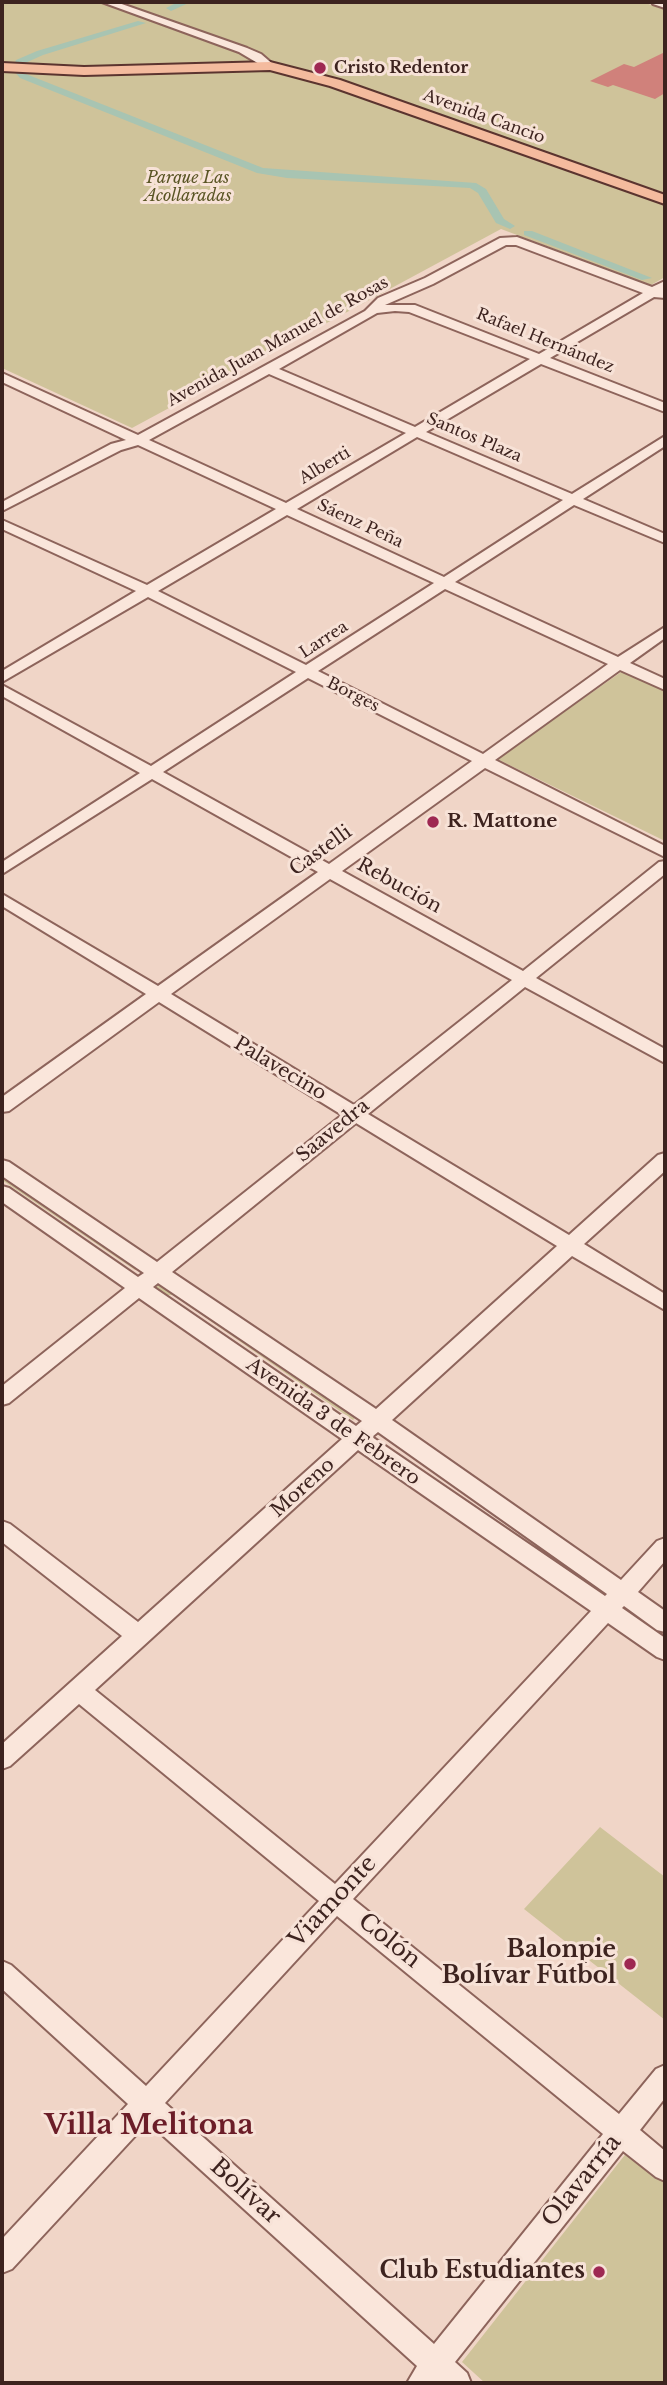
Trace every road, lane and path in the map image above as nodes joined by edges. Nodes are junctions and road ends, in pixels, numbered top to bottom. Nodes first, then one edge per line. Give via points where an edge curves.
1 (107, 2) edge
2 (131, 2) edge
3 (657, 2) edge
4 (665, 5) edge
5 (270, 66) junction
6 (5, 68) edge
7 (470, 125) junction
8 (665, 188) edge
9 (665, 200) edge
10 (429, 281) junction
11 (661, 291) edge
12 (411, 307) junction
13 (369, 314) junction
14 (541, 358) junction
15 (269, 369) junction
16 (2, 377) edge
17 (665, 408) edge
18 (416, 432) junction
19 (665, 440) edge
20 (137, 441) junction
21 (573, 500) junction
22 (2, 507) edge
23 (285, 509) junction
24 (2, 518) edge
25 (2, 524) edge
26 (665, 539) edge
27 (445, 583) junction
28 (147, 591) junction
29 (665, 631) edge
30 (620, 663) junction
31 (307, 672) junction
32 (2, 677) edge
33 (665, 685) edge
34 (2, 690) edge
35 (485, 761) junction
36 (151, 773) junction
37 (665, 852) edge
38 (665, 866) edge
39 (2, 869) edge
40 (329, 872) junction
41 (2, 899) edge
42 (524, 979) junction
43 (158, 994) junction
44 (665, 1057) edge
45 (2, 1106) edge
46 (355, 1114) junction
47 (665, 1160) edge
48 (2, 1167) edge
49 (2, 1193) edge
50 (571, 1246) junction
51 (159, 1271) junction
52 (138, 1287) junction
53 (665, 1303) edge
54 (2, 1397) edge
55 (378, 1421) junction
56 (358, 1439) junction
57 (2, 1530) edge
58 (665, 1547) edge
59 (614, 1601) junction
60 (665, 1623) edge
61 (139, 1636) junction
62 (665, 1650) edge
63 (78, 1690) junction
64 (2, 1759) edge
65 (337, 1899) junction
66 (2, 1973) edge
67 (665, 2078) edge
68 (146, 2104) junction
69 (622, 2131) junction
70 (665, 2168) edge
71 (2, 2259) edge
72 (428, 2374) edge
73 (457, 2383) edge

1 - 5 street, Avenida Cancio via 243,50
2 - 5 street via 263,49 271,56
3 - 4 street
5 - 6 main road via 84,71
5 - 7 main road, Avenida Cancio
7 - 8 main road, Avenida Cancio
7 - 9 main road, Avenida Cancio
10 - 11 street, Avenida Juan Manuel de Rosas via 513,240
10 - 12 street via 403,299
10 - 13 street, Avenida Juan Manuel de Rosas via 382,301
11 - 14 street, Alberti
12 - 13 street via 388,307
12 - 14 street, Rafael Hernández
13 - 15 street, Avenida Juan Manuel de Rosas
14 - 17 street, Rafael Hernández
14 - 18 street, Alberti
15 - 18 street, Santos Plaza
15 - 20 street, Avenida Juan Manuel de Rosas
16 - 20 street, Sáenz Peña
18 - 21 street, Santos Plaza
18 - 23 street, Alberti
19 - 21 street, Larrea
20 - 22 street, Avenida Juan Manuel de Rosas via 116,447
20 - 23 street, Sáenz Peña
20 - 24 street, Avenida Juan Manuel de Rosas via 129,450
21 - 26 street, Santos Plaza
21 - 27 street, Larrea
23 - 27 street, Sáenz Peña
23 - 28 street, Alberti
25 - 28 street, Borges
27 - 30 street, Sáenz Peña
27 - 31 street, Larrea
28 - 31 street, Borges
28 - 32 street, Alberti
29 - 30 street, Castelli
30 - 33 street, Sáenz Peña
30 - 35 street, Castelli
31 - 35 street, Borges
31 - 36 street, Larrea
34 - 36 street, Rebución
35 - 37 street, Borges
35 - 40 street, Castelli
36 - 39 street, Larrea
36 - 40 street, Rebución
38 - 42 street, Saavedra
40 - 42 street, Rebución
40 - 43 street, Castelli
41 - 43 street, Palavecino
42 - 44 street, Rebución
42 - 46 street, Saavedra
43 - 45 street, Castelli
43 - 46 street, Palavecino
46 - 50 street, Palavecino
46 - 51 street, Saavedra
47 - 50 street, Moreno
48 - 51 street, Avenida 3 de Febrero
49 - 52 street, Avenida 3 de Febrero
50 - 53 street, Palavecino
50 - 55 street, Moreno
51 - 52 street, Saavedra
51 - 55 street, Avenida 3 de Febrero
52 - 54 street, Saavedra
52 - 56 street, Avenida 3 de Febrero
55 - 56 street, Moreno
55 - 59 street, Avenida 3 de Febrero
56 - 59 street, Avenida 3 de Febrero
56 - 61 street, Moreno
57 - 61 street
58 - 59 street, Viamonte
59 - 60 street, Avenida 3 de Febrero
59 - 62 street, Avenida 3 de Febrero
59 - 65 street, Viamonte
61 - 63 street, Moreno
63 - 64 street, Moreno
63 - 65 street, Colón
65 - 68 street, Viamonte
65 - 69 street, Colón
66 - 68 street, Bolívar
67 - 69 street, Olavarría
68 - 71 street, Viamonte
68 - 72 street, Bolívar
69 - 70 street, Colón
69 - 72 street, Olavarría
72 - 73 street, Bolívar

